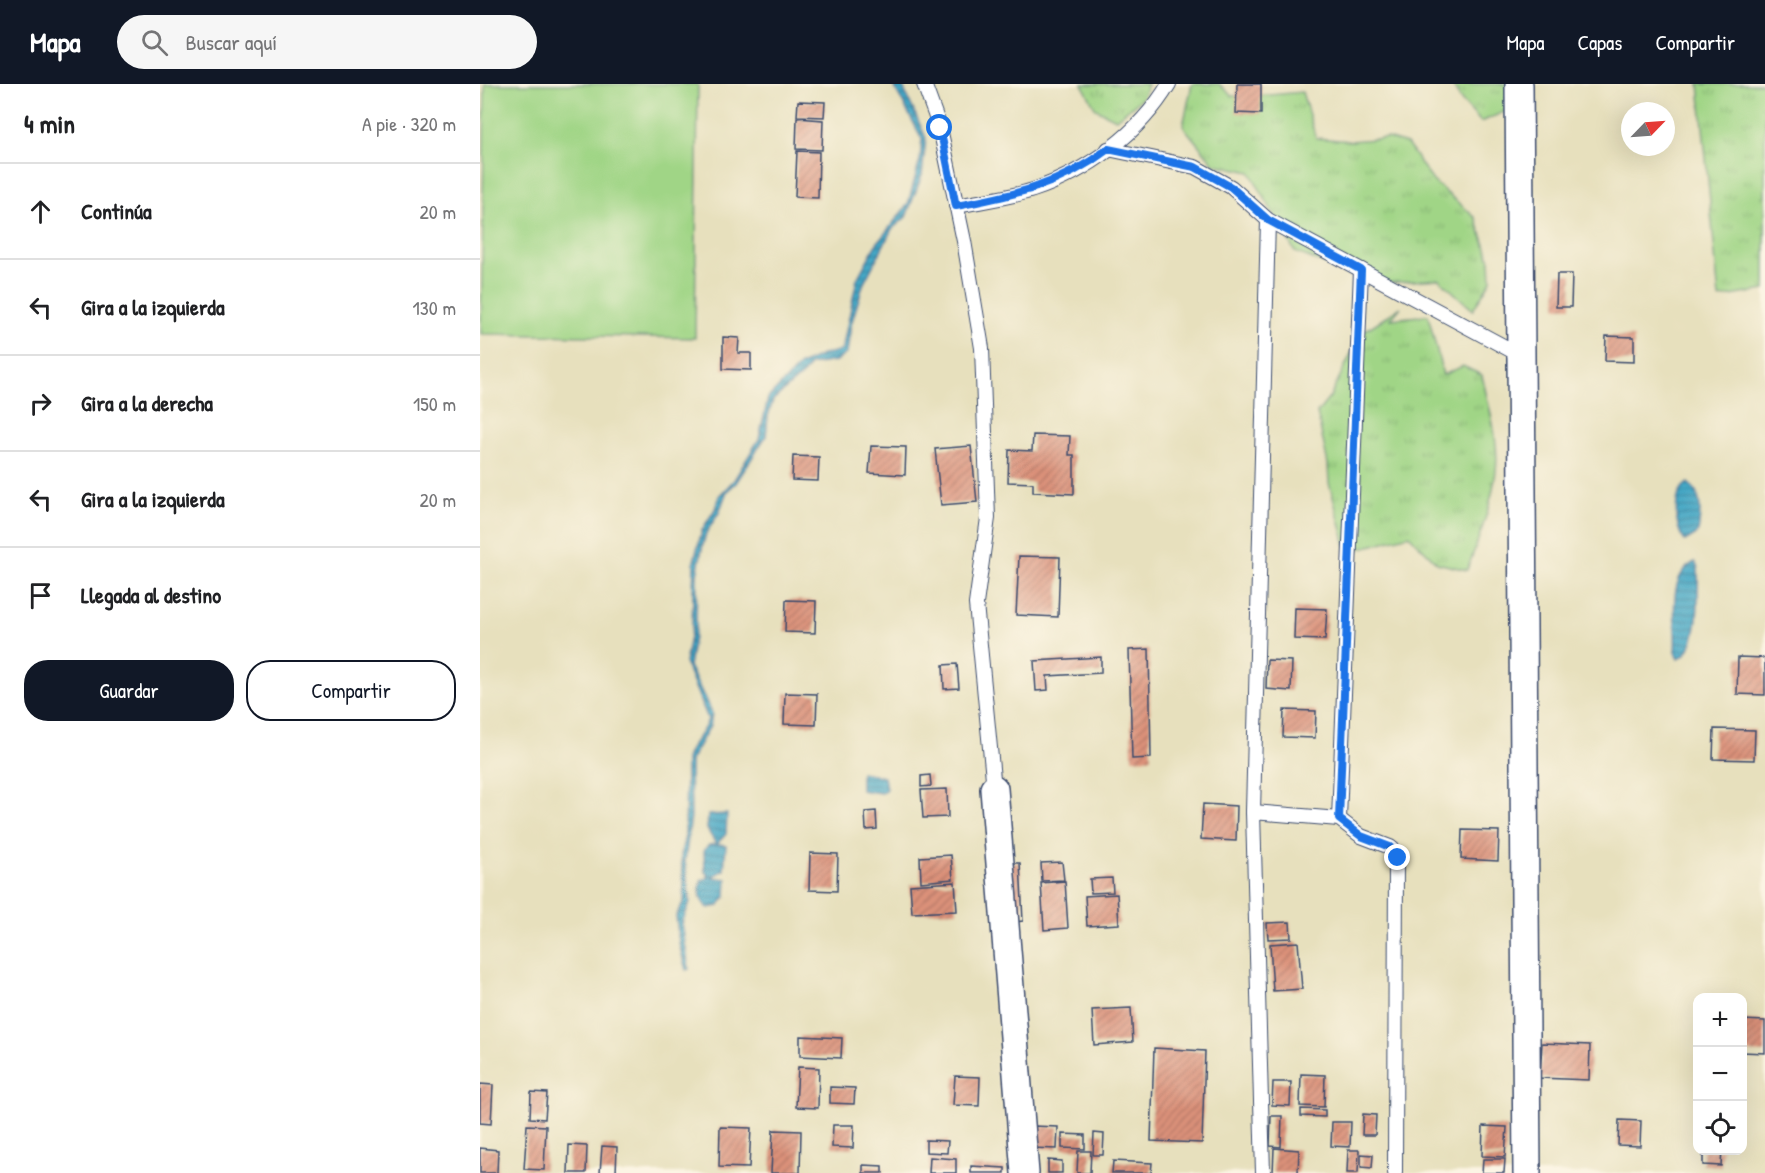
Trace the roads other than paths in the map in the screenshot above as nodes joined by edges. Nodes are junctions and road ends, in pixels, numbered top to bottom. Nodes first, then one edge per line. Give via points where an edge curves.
1 (924, 84) edge
2 (1168, 84) edge
3 (1520, 84) edge
4 (1108, 149) junction
5 (956, 206) junction
6 (1268, 220) junction
7 (1361, 270) junction
8 (1520, 355) junction
9 (994, 789) joint
10 (1253, 812) junction
11 (1339, 819) junction
12 (1025, 1173) edge
13 (1263, 1173) edge
14 (1395, 1173) edge
15 (1527, 1173) edge

1 - 5 lane via 940,128
2 - 4 lane via 1131,132
3 - 8 street
4 - 5 lane via 1033,190
4 - 6 lane via 1195,167 1231,187
5 - 9 lane via 982,348 988,518 976,604
6 - 7 lane
6 - 10 lane
7 - 8 lane
7 - 11 lane
8 - 15 street
9 - 12 street
10 - 11 lane
10 - 13 lane
11 - 14 lane via 1361,836 1390,847 1398,858

